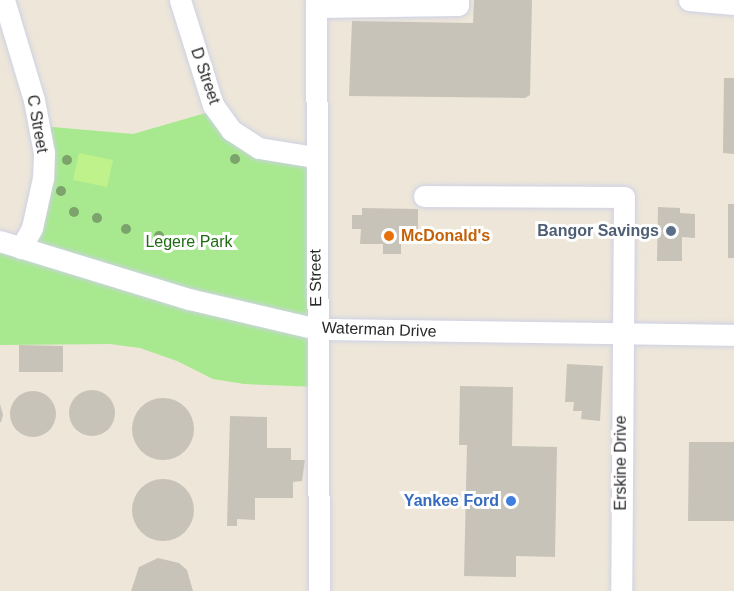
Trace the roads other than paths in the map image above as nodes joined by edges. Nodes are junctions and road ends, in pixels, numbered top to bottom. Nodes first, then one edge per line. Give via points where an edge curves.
1 (4, 0) edge
2 (180, 0) edge
3 (458, 0) edge
4 (689, 0) edge
5 (316, 3) edge
6 (734, 4) edge
7 (315, 157) junction
8 (424, 196) dead end
9 (0, 241) edge
10 (21, 248) junction
11 (317, 329) junction
12 (622, 335) junction
13 (734, 335) edge
14 (319, 591) edge
15 (621, 591) edge

1 - 10 street, C Street via 34,100 44,153 32,228
2 - 7 street, D Street via 213,105 231,130 259,148
3 - 5 street via 458,5
4 - 6 street
5 - 7 street, E Street
7 - 11 street, E Street
8 - 12 street, Erskine Drive via 624,197
9 - 10 street, Waterman Drive
10 - 11 street, Waterman Drive via 189,299
11 - 12 street, Waterman Drive
11 - 14 street, E Street
12 - 13 street, Waterman Drive
12 - 15 street, Erskine Drive

